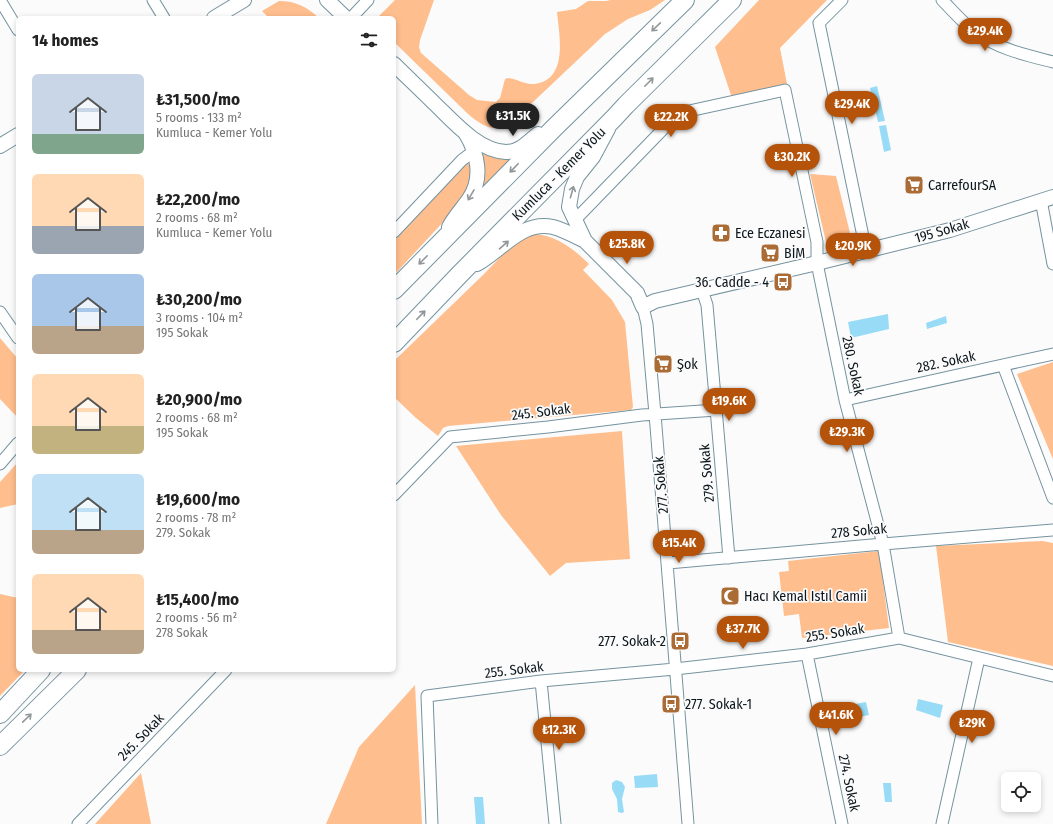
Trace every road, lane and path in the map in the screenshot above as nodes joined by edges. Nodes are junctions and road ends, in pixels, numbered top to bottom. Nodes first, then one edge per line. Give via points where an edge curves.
1 (0, 0) edge
2 (153, 0) edge
3 (244, 0) edge
4 (327, 0) edge
5 (368, 0) edge
6 (684, 0) edge
7 (842, 0) edge
8 (942, 0) edge
9 (730, 2) edge
10 (163, 16) edge
11 (217, 16) edge
12 (344, 16) edge
13 (354, 16) edge
14 (16, 27) edge
15 (1053, 62) edge
16 (396, 66) edge
17 (614, 118) junction
18 (555, 127) junction
19 (464, 132) junction
20 (16, 136) edge
21 (0, 146) edge
22 (474, 151) junction
23 (1047, 199) edge
24 (575, 220) junction
25 (396, 230) edge
26 (443, 240) junction
27 (585, 241) junction
28 (866, 251) junction
29 (817, 263) junction
30 (1053, 264) edge
31 (460, 274) junction
32 (396, 288) edge
33 (702, 290) junction
34 (643, 307) junction
35 (0, 312) edge
36 (16, 335) edge
37 (396, 341) edge
38 (1053, 354) edge
39 (1003, 365) junction
40 (845, 400) junction
41 (717, 410) junction
42 (655, 414) junction
43 (16, 445) edge
44 (0, 464) edge
45 (396, 493) edge
46 (1053, 498) edge
47 (1053, 530) edge
48 (883, 544) junction
49 (729, 558) junction
50 (668, 563) junction
51 (899, 638) junction
52 (807, 654) junction
53 (979, 658) junction
54 (675, 669) junction
55 (39, 672) edge
56 (75, 672) edge
57 (224, 672) edge
58 (1053, 676) edge
59 (541, 681) junction
60 (0, 714) edge
61 (0, 746) edge
62 (78, 824) edge
63 (432, 824) edge
64 (555, 824) edge
65 (688, 824) edge
66 (842, 824) edge
67 (942, 824) edge

1 - 14 street
2 - 10 street
3 - 11 street
4 - 12 street
5 - 13 street
6 -> 18 highway
7 - 28 street via 820,23
8 - 15 street via 967,26 988,40 1010,50
17 -> 9 highway, Kumluca - Kemer Yolu
16 - 19 street
24 -> 17 street via 569,207 572,188 577,177 593,157
17 - 31 highway, Kumluca - Kemer Yolu
18 - 19 street via 538,134 522,147 506,152 490,148
18 -> 26 highway
19 - 22 street
20 - 21 street
22 - 25 street via 462,160
22 -> 26 street via 478,167 476,185
23 - 28 street, 195 Sokak via 950,230
23 - 30 street
24 - 27 street
24 - 29 street, 280. Sokak via 680,114 785,90 817,242
26 -> 32 highway
31 -> 27 street via 530,229 543,226 555,228
27 - 34 street, 277. Sokak via 637,293
28 - 29 street, 195 Sokak
29 - 33 street, 195 Sokak
29 - 40 street, 280. Sokak
37 -> 31 highway, Kumluca - Kemer Yolu
33 - 34 street, 195 Sokak via 656,301
33 - 41 street, 279. Sokak via 707,305
34 - 42 street, 277. Sokak via 647,324
35 - 36 street
38 - 39 street, 282. Sokak
39 - 40 street, 282. Sokak
39 - 46 street
40 - 48 street, 280. Sokak
41 - 42 street, 245. Sokak
41 - 49 street, 279. Sokak
42 - 45 street, 245. Sokak via 450,437
42 - 50 street, 277. Sokak
43 - 44 street
47 - 48 street, 278 Sokak
48 - 49 street, 278 Sokak
48 - 51 street, 280. Sokak
49 - 50 street, 278 Sokak
50 - 54 street, 277. Sokak
51 - 52 street, 255. Sokak
51 - 53 street, 255. Sokak
52 - 54 street, 255. Sokak
52 - 66 street, 274. Sokak
53 - 58 street, 255. Sokak
53 - 67 street
54 - 59 street, 255. Sokak
54 - 65 street, 277. Sokak
55 - 60 highway
61 -> 56 highway
57 - 62 street, 245. Sokak
59 - 63 street, 255. Sokak via 427,696
59 - 64 street

